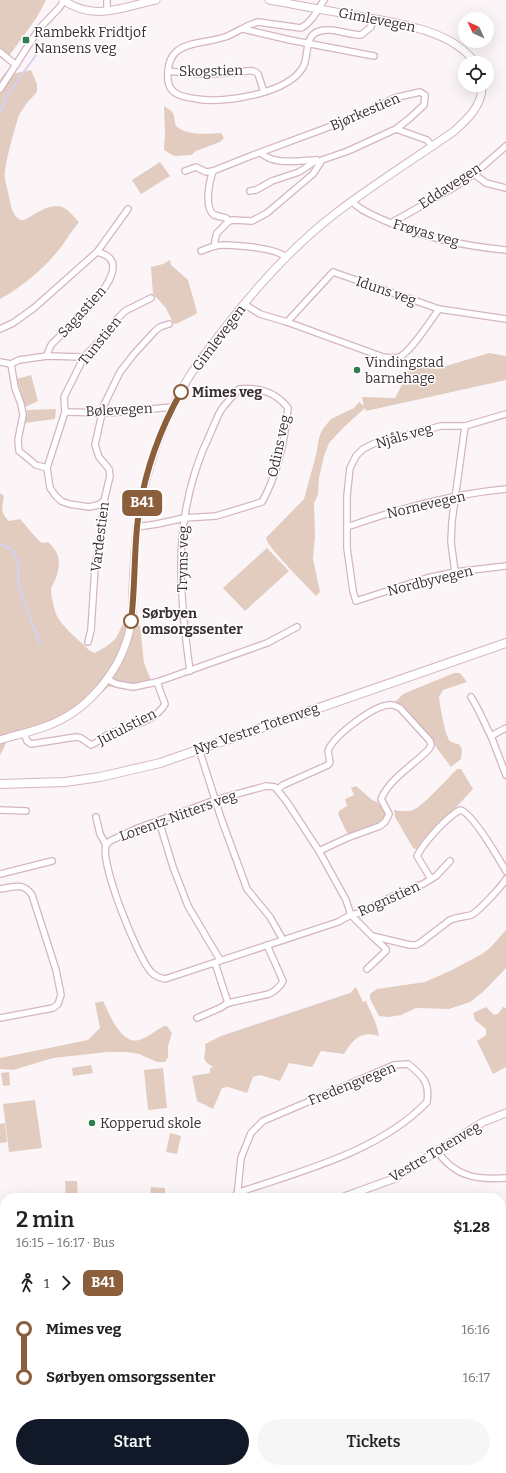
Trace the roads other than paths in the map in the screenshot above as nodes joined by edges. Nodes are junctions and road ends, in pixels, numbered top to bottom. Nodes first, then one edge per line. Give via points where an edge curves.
1 (64, 0) edge
2 (107, 0) edge
3 (156, 0) edge
4 (269, 0) edge
5 (324, 0) edge
6 (318, 9) junction
7 (107, 11) junction
8 (372, 19) junction
9 (242, 29) junction
10 (308, 44) junction
11 (0, 52) edge
12 (374, 56) dead end
13 (469, 56) edge
14 (16, 65) junction
15 (168, 71) junction
16 (0, 89) edge
17 (264, 92) junction
18 (481, 92) edge
19 (396, 128) junction
20 (432, 146) junction
21 (506, 146) edge
22 (261, 153) junction
23 (320, 160) junction
24 (185, 170) dead end
25 (213, 171) junction
26 (474, 174) junction
27 (506, 188) edge
28 (250, 191) dead end
29 (352, 201) junction
30 (128, 209) dead end
31 (229, 221) junction
32 (391, 223) junction
33 (215, 246) junction
34 (506, 250) edge
35 (202, 251) dead end
36 (96, 252) junction
37 (286, 257) junction
38 (151, 298) dead end
39 (244, 304) junction
40 (439, 309) junction
41 (506, 319) edge
42 (287, 322) junction
43 (169, 324) dead end
44 (0, 329) edge
45 (47, 356) junction
46 (84, 357) junction
47 (0, 362) edge
48 (11, 364) junction
49 (172, 407) junction
50 (65, 412) junction
51 (102, 413) junction
52 (506, 414) edge
53 (465, 426) junction
54 (47, 468) junction
55 (506, 489) edge
56 (455, 497) junction
57 (104, 501) junction
58 (184, 518) junction
59 (137, 527) junction
60 (346, 527) junction
61 (506, 566) edge
62 (455, 572) junction
63 (356, 601) joint
64 (297, 627) dead end
65 (88, 642) dead end
66 (506, 643) edge
67 (190, 671) junction
68 (106, 679) junction
69 (157, 682) junction
70 (471, 697) dead end
71 (506, 728) edge
72 (24, 733) junction
73 (491, 736) junction
74 (0, 740) edge
75 (199, 749) junction
76 (506, 775) edge
77 (0, 784) edge
78 (278, 789) junction
79 (215, 800) junction
80 (0, 810) edge
81 (26, 811) dead end
82 (96, 817) dead end
83 (159, 821) junction
84 (106, 845) junction
85 (319, 851) junction
86 (52, 861) dead end
87 (450, 861) dead end
88 (506, 871) edge
89 (0, 874) edge
90 (431, 879) junction
91 (506, 879) edge
92 (0, 889) edge
93 (351, 915) junction
94 (372, 936) junction
95 (283, 940) junction
96 (267, 945) junction
97 (217, 962) junction
98 (367, 969) dead end
99 (228, 1003) junction
100 (0, 1018) edge
101 (197, 1018) dead end
102 (506, 1113) edge
103 (438, 1151) junction
104 (506, 1178) edge
105 (237, 1193) edge
106 (245, 1193) edge
107 (355, 1193) edge

1 - 7 street via 85,11
1 - 14 street via 40,29
2 - 7 street
3 - 7 street
4 - 6 street, Gimlevegen
5 - 6 street
6 - 8 street, Gimlevegen
6 - 9 street via 307,25 301,28 258,22
8 - 10 street via 371,27 361,36 323,30 316,32
8 - 13 street, Gimlevegen via 434,33 458,46
9 - 10 street
9 - 15 street via 215,40 179,49 171,58
10 - 12 street
10 - 17 street via 304,66 297,77
11 - 14 street
14 - 16 street
15 - 17 street, Skogstien via 189,74 256,71
15 - 17 street via 172,91 182,96 219,101
18 - 20 street, Gimlevegen via 472,114 453,132
19 - 20 street, Bjørkestien via 427,140
19 - 22 street, Bjørkestien via 424,105 425,95 420,92 394,98 345,121
19 - 23 street, Bjørkestien via 348,151
20 - 29 street, Gimlevegen
21 - 26 street, Eddavegen
22 - 23 street, Bjørkestien via 277,161
22 - 25 street, Bjørkestien
23 - 28 street, Bjørkestien via 299,172
23 - 31 street via 313,174 268,213 252,221
24 - 25 street via 196,167 206,172
25 - 31 street via 208,203 214,215
26 - 27 street via 486,183
26 - 32 street, Eddavegen
29 - 32 street, Frøyas veg via 366,212
29 - 37 street, Gimlevegen
30 - 36 street
31 - 33 street via 217,233
32 - 34 street, Frøyas veg via 439,239
33 - 35 street
33 - 37 street via 266,249
36 - 44 street via 34,308
36 - 45 street, Sagastien via 109,258 114,267 112,276 99,296 53,343
37 - 39 street, Gimlevegen
38 - 46 street, Tunstien via 125,311
39 - 42 street via 260,314
39 - 49 street, Gimlevegen via 187,380
40 - 41 street, Iduns veg
40 - 42 street, Iduns veg via 333,272
40 - 42 street via 405,354 398,358 383,357
43 - 51 street, Vardestien via 154,331 120,372
45 - 46 street, Sagastien
45 - 48 street, Sagastien via 19,360
46 - 50 street, Tunstien via 64,397
47 - 48 street, Sagastien
48 - 54 street via 23,415 18,440 19,451 36,465
49 - 51 street, Bølevegen
49 - 59 street, Gimlevegen via 148,473
50 - 51 street, Bølevegen
50 - 54 street, Tunstien
51 - 57 street, Vardestien via 95,445 99,457 109,469 110,476
52 - 53 street, Njåls veg
53 - 56 street
53 - 60 street, Njåls veg via 441,426 375,443 363,449 350,468
54 - 57 street, Tunstien via 50,488 61,501 89,507
55 - 56 street, Nornevegen
56 - 60 street, Nornevegen
56 - 62 street via 451,542
57 - 65 street, Vardestien
58 - 58 street, Odins veg via 216,516 262,502 276,470 287,422 288,408 283,401 274,394 259,390 239,390 222,410 202,450
58 - 59 street, Odins veg
58 - 67 street, Tryms veg via 180,548 181,591
59 - 68 street, Gimlevegen via 130,628 122,652
60 - 63 street, Njåls veg
61 - 62 street, Nordbyvegen
62 - 63 street, Nordbyvegen
64 - 67 street via 267,642
66 - 75 main road, Nye Vestre Totenveg
67 - 69 street
68 - 69 street via 133,687
68 - 72 street, Gimlevegen via 87,702 65,717 54,724
69 - 72 street, Jutulstien via 165,704 163,708 142,723 108,735 94,744 91,745 76,737 31,744
70 - 73 street
71 - 73 street
72 - 74 street, Gimlevegen
73 - 76 street
75 - 77 main road, Nye Vestre Totenveg via 100,777 39,784
75 - 79 street
78 - 79 street, Lorentz Nitters veg via 266,786
78 - 85 street
78 - 85 street via 328,766 328,751 333,742 355,722 387,705 400,708 430,741 429,749 383,795 381,799 389,814 385,822
79 - 83 street, Lorentz Nitters veg
79 - 95 street via 247,889 270,917
80 - 81 street
82 - 84 street, Lorentz Nitters veg
83 - 84 street, Lorentz Nitters veg via 132,831
83 - 97 street via 188,906
84 - 97 street via 105,857 131,936 155,976 172,977
85 - 93 street via 346,900
86 - 89 street
87 - 90 street, Rognstien
88 - 90 street, Rognstien via 473,819 464,810 460,810 428,840 417,856
90 - 93 street, Rognstien
91 - 94 street, Rognstien via 476,913 450,920 416,945
92 - 100 street via 22,886 32,895 56,970 61,995 58,1004 53,1008
93 - 94 street, Rognstien
93 - 95 street via 338,922
94 - 98 street, Rognstien via 386,951
95 - 96 street
96 - 97 street
96 - 99 street via 283,981 281,985 269,994
97 - 99 street
99 - 101 street
102 - 103 street, Vestre Totenveg via 483,1122
103 - 104 street via 445,1162 460,1173 480,1178
103 - 107 street, Vestre Totenveg via 393,1179
105 - 106 street, Fredengvegen via 241,1158 251,1133 263,1121 394,1065 408,1064 426,1082 427,1102 383,1137 340,1157

